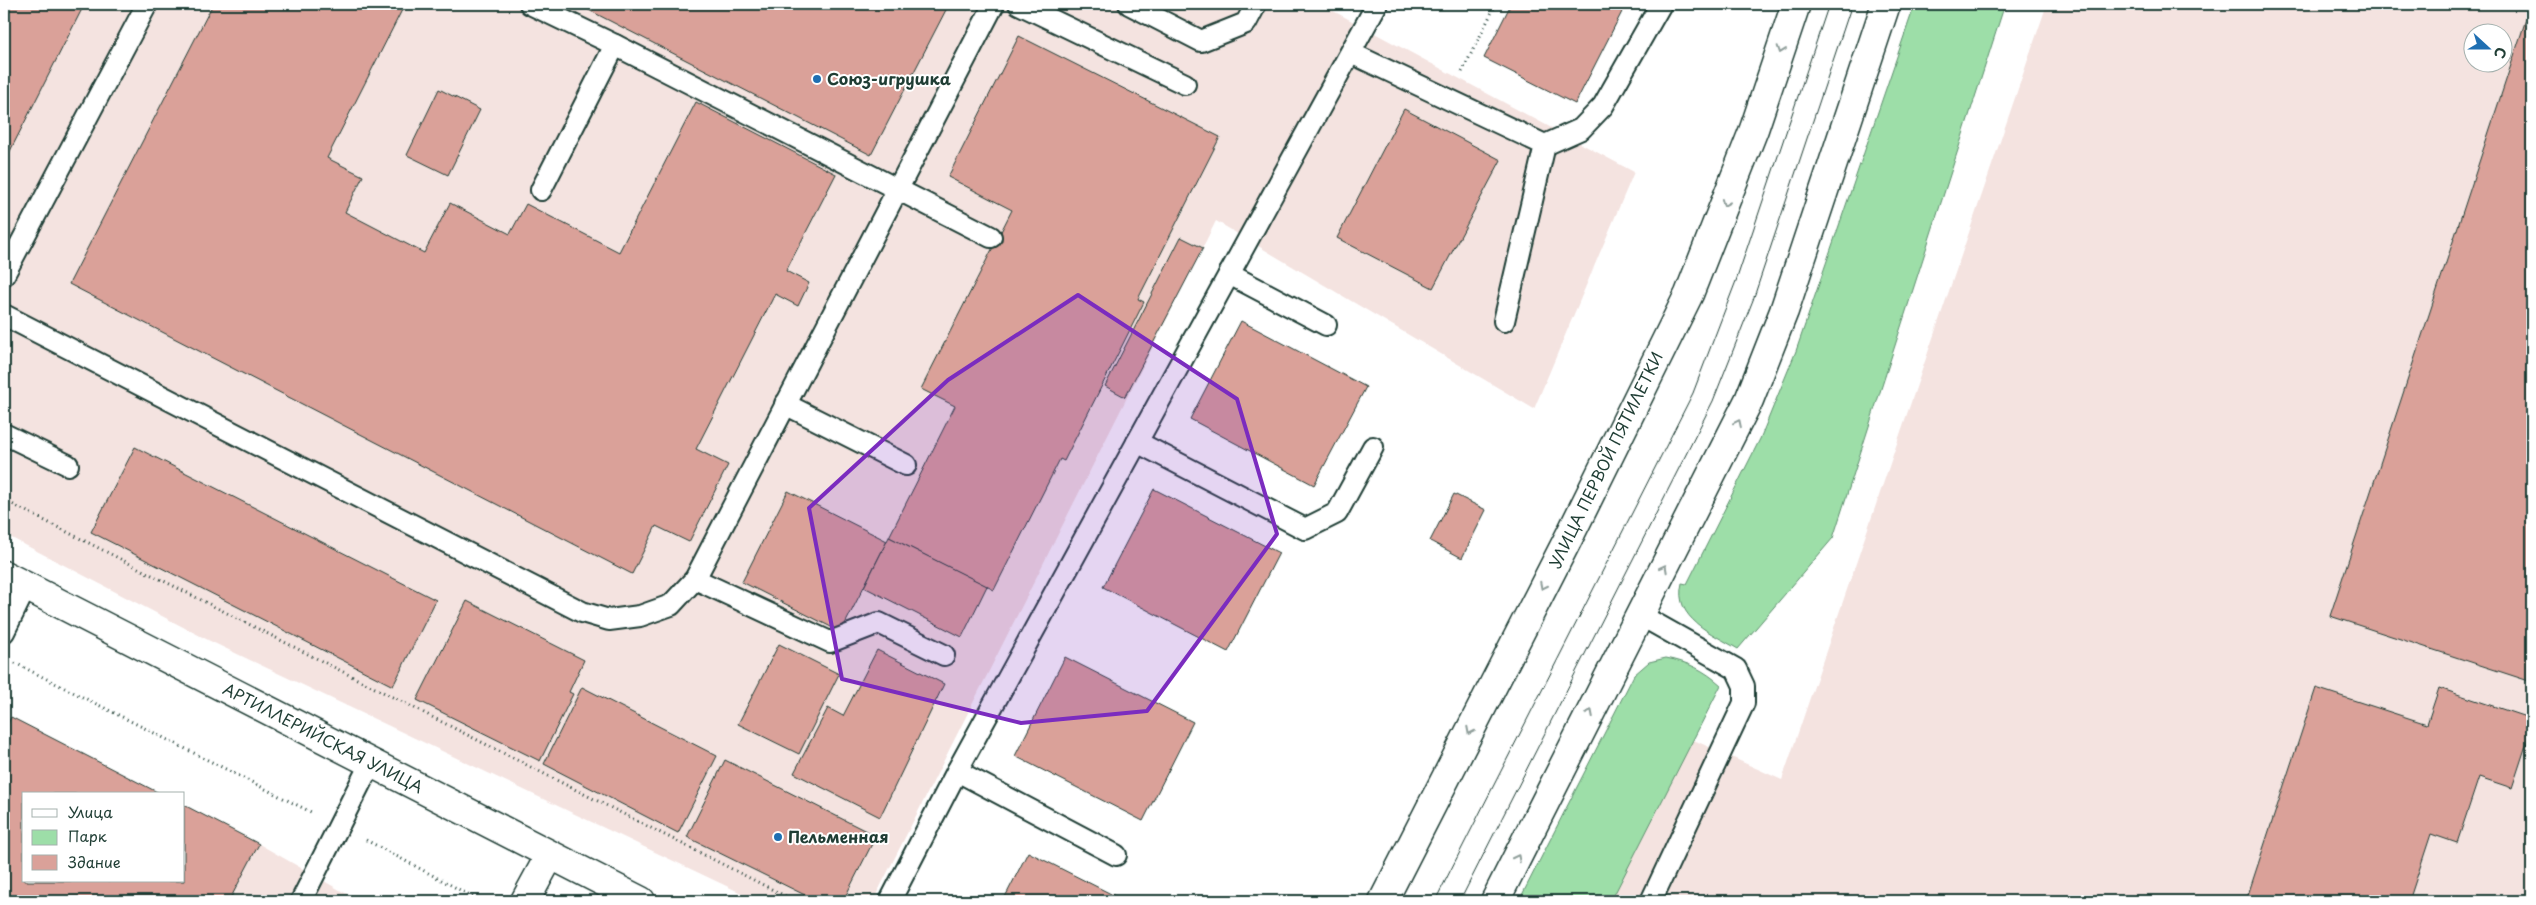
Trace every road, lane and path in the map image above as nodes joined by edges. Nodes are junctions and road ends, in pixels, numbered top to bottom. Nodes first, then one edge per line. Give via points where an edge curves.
1 (146, 4) edge
2 (530, 4) edge
3 (994, 4) edge
4 (1019, 4) edge
5 (1129, 4) edge
6 (1256, 4) edge
7 (1377, 4) edge
8 (1496, 4) edge
9 (1661, 4) edge
10 (1796, 4) edge
11 (1886, 4) edge
12 (615, 45) junction
13 (1351, 53) junction
14 (1185, 84) dead end
15 (1448, 99) junction
16 (1546, 145) junction
17 (541, 190) dead end
18 (899, 190) junction
19 (991, 236) dead end
20 (1229, 274) junction
21 (4, 275) edge
22 (4, 316) edge
23 (1504, 321) dead end
24 (1326, 325) dead end
25 (785, 404) junction
26 (4, 434) edge
27 (1137, 442) junction
28 (1373, 447) dead end
29 (68, 465) dead end
30 (906, 465) dead end
31 (4, 500) edge
32 (695, 579) junction
33 (15, 581) edge
34 (1640, 615) junction
35 (4, 632) edge
36 (944, 655) dead end
37 (13, 661) dead end
38 (371, 762) junction
39 (957, 771) junction
40 (339, 826) junction
41 (550, 855) junction
42 (1116, 855) dead end
43 (301, 901) edge
44 (481, 901) edge
45 (525, 901) edge
46 (641, 901) edge
47 (795, 901) edge
48 (890, 901) edge
49 (1383, 901) edge
50 (1495, 901) edge
51 (1651, 901) edge

1 - 21 lane
2 - 12 lane
3 - 18 lane
4 - 14 lane
5 - 6 lane via 1201,41 1246,23
7 - 13 lane
8 - 15 path
9 - 16 lane via 1603,106 1580,129
10 -> 49 main road, УЛИЦА ПЕРВОЙ ПЯТИЛЕТКИ via 1754,129 1689,294
34 -> 11 main road via 1729,441 1768,356
12 - 17 lane
12 - 18 lane
13 - 15 lane
13 - 20 lane
15 - 16 lane
16 - 23 lane
18 - 19 lane
18 - 25 lane
20 - 24 lane
20 - 27 lane
22 - 32 lane via 582,612 609,620 640,616 671,605
25 - 30 lane
25 - 32 lane
26 - 29 lane
27 - 28 lane via 1306,529 1337,513
27 - 39 lane
31 - 47 path
32 - 36 lane via 830,642 878,623
33 - 35 lane
33 - 38 main road, АРТИЛЛЕРИЙСКАЯ УЛИЦА
50 -> 34 main road
34 - 51 lane via 1736,669 1744,686 1744,703
37 - 40 path
38 - 40 lane
38 - 41 main road, АРТИЛЛЕРИЙСКАЯ УЛИЦА
39 - 42 lane
39 - 48 lane
40 - 43 lane
40 - 44 path
41 - 45 main road
41 - 46 main road, АРТИЛЛЕРИЙСКАЯ УЛИЦА

